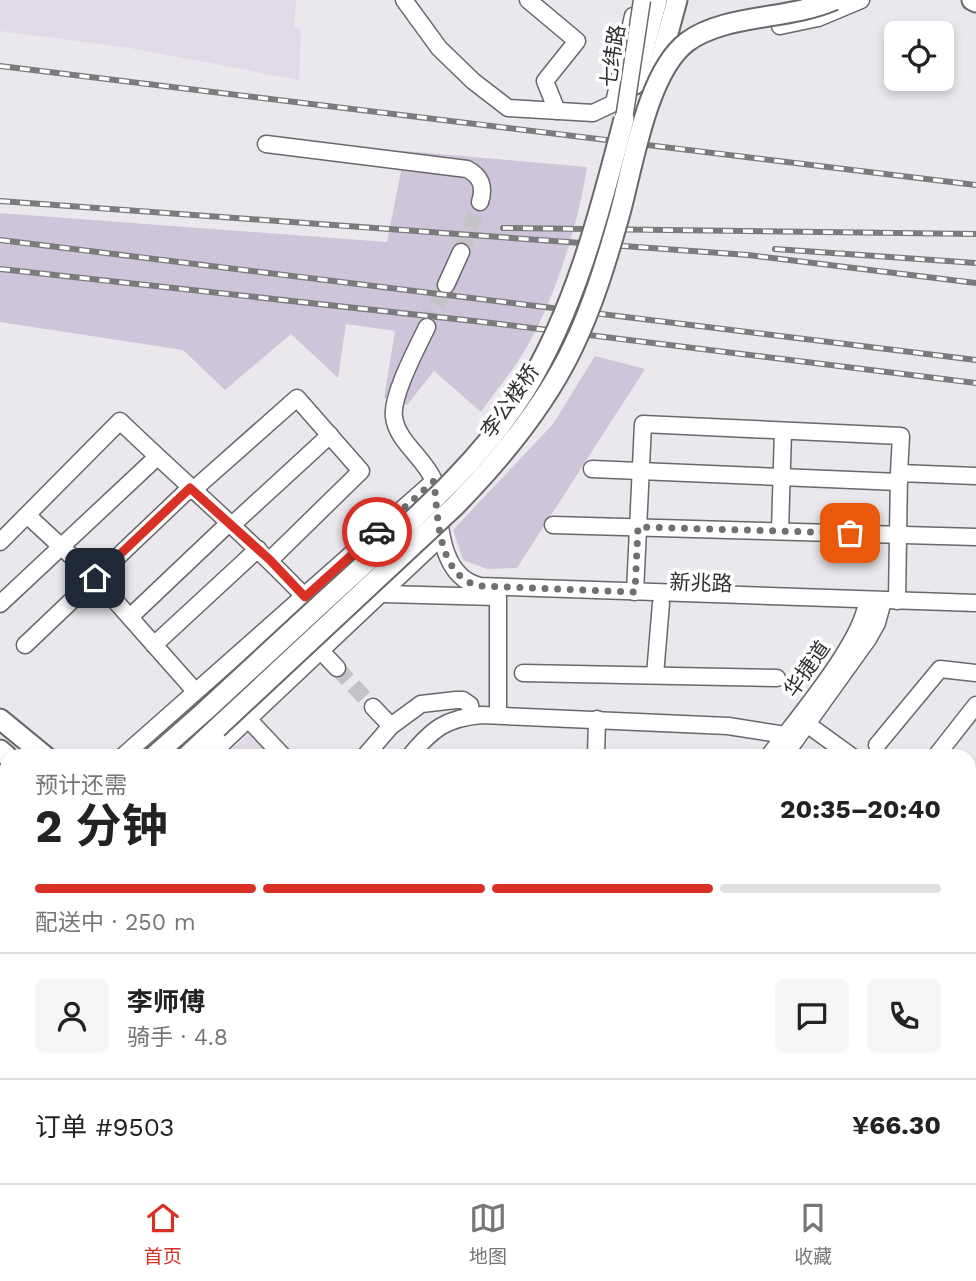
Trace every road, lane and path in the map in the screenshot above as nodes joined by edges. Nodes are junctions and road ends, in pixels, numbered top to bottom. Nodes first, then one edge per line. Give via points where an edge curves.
1 (404, 0) edge
2 (528, 0) edge
3 (639, 0) edge
4 (657, 0) edge
5 (677, 0) edge
6 (786, 0) edge
7 (834, 0) edge
8 (861, 0) edge
9 (959, 0) edge
10 (976, 9) edge
11 (753, 20) dead end
12 (645, 24) dead end
13 (780, 26) junction
14 (647, 109) junction
15 (557, 111) junction
16 (624, 119) junction
17 (266, 144) dead end
18 (480, 202) tunnel mouth
19 (461, 252) tunnel mouth
20 (446, 285) tunnel mouth
21 (427, 327) tunnel mouth
22 (783, 431) junction
23 (330, 435) junction
24 (157, 457) junction
25 (592, 469) dead end
26 (641, 472) junction
27 (976, 476) edge
28 (782, 478) junction
29 (899, 478) junction
30 (434, 481) junction
31 (191, 490) junction
32 (27, 515) junction
33 (230, 524) junction
34 (553, 525) dead end
35 (638, 527) junction
36 (780, 531) junction
37 (897, 534) junction
38 (441, 537) junction
39 (976, 537) edge
40 (0, 542) edge
41 (62, 548) junction
42 (264, 555) junction
43 (351, 555) junction
44 (95, 578) junction
45 (635, 592) junction
46 (384, 594) junction
47 (305, 597) junction
48 (498, 597) junction
49 (661, 603) junction
50 (976, 603) edge
51 (0, 604) edge
52 (879, 604) junction
53 (976, 613) edge
54 (130, 617) junction
55 (25, 645) dead end
56 (154, 645) junction
57 (321, 651) junction
58 (337, 668) tunnel mouth
59 (523, 673) dead end
60 (976, 673) edge
61 (655, 675) junction
62 (777, 678) dead end
63 (195, 691) junction
64 (976, 705) edge
65 (373, 707) tunnel mouth
66 (471, 715) junction
67 (498, 715) junction
68 (0, 719) edge
69 (597, 719) junction
70 (249, 720) junction
71 (803, 720) junction
72 (391, 726) junction
73 (785, 735) junction
74 (877, 745) dead end
75 (36, 749) edge
76 (131, 749) edge
77 (162, 749) edge
78 (195, 749) edge
79 (217, 749) edge
80 (276, 749) edge
81 (371, 749) edge
82 (416, 749) edge
83 (596, 749) edge
84 (774, 749) edge
85 (788, 749) edge
86 (842, 749) edge
87 (941, 749) edge

1 - 15 street via 439,48 508,108
2 - 15 street via 577,41 545,81
3 - 12 street
3 - 15 street via 614,103 593,113
3 - 16 street, 七纬路, bridge
4 - 16 main road, 李公楼桥, bridge
5 - 14 main road, 李公楼桥, bridge
6 - 13 street
7 - 14 main road, bridge via 790,14 723,26 692,38 667,64
8 - 13 street via 818,18
9 - 10 street
11 - 13 street
14 - 78 main road, 李公楼桥, bridge via 609,250 583,324 533,413 455,506
16 - 77 main road, 李公楼桥, bridge via 603,200 564,314 537,369 480,453
17 - 18 street via 467,169 480,178
19 - 20 street
21 - 30 street via 395,399 394,418
22 - 26 street via 643,424
22 - 28 street
22 - 29 street via 901,436
23 - 31 street via 297,398
23 - 33 street
23 - 42 street via 361,471
24 - 31 street
24 - 32 street via 120,421
24 - 41 street
25 - 26 street
26 - 28 street
26 - 35 street
27 - 29 street
28 - 29 street
28 - 36 street
29 - 37 street
30 - 38 street, 新兆路
30 - 43 street
31 - 33 street
31 - 44 street
32 - 40 street
32 - 41 street
33 - 42 street
33 - 54 street
34 - 35 street
35 - 36 street
35 - 45 street
36 - 37 street
37 - 39 street
37 - 52 street
38 - 45 street, 新兆路 via 454,570 469,584
38 - 46 street
41 - 44 street
41 - 51 street
42 - 47 street
42 - 56 street
43 - 46 street
43 - 47 street
44 - 54 street
44 - 55 street
45 - 52 street, 新兆路
46 - 48 street, 新兆路
46 - 57 street
47 - 63 street
48 - 49 street, 新兆路
48 - 67 street
49 - 52 street, 新兆路
49 - 61 street
50 - 52 street, 新兆路
52 - 53 street, 新兆路
52 - 71 street, 华捷道 via 868,639
54 - 56 street
56 - 63 street
57 - 58 street
57 - 70 street
59 - 61 street
60 - 74 street via 940,669
61 - 62 street
63 - 76 street
64 - 87 street
65 - 72 street
66 - 67 street
66 - 72 street via 470,705 463,700 431,701
66 - 82 street via 440,725
67 - 69 street
68 - 75 main road
69 - 73 street via 729,726
69 - 83 street
70 - 79 street
70 - 80 street
71 - 73 street, 华捷道
71 - 85 street, 华捷道
71 - 86 street
72 - 81 street
73 - 84 street, 华捷道

